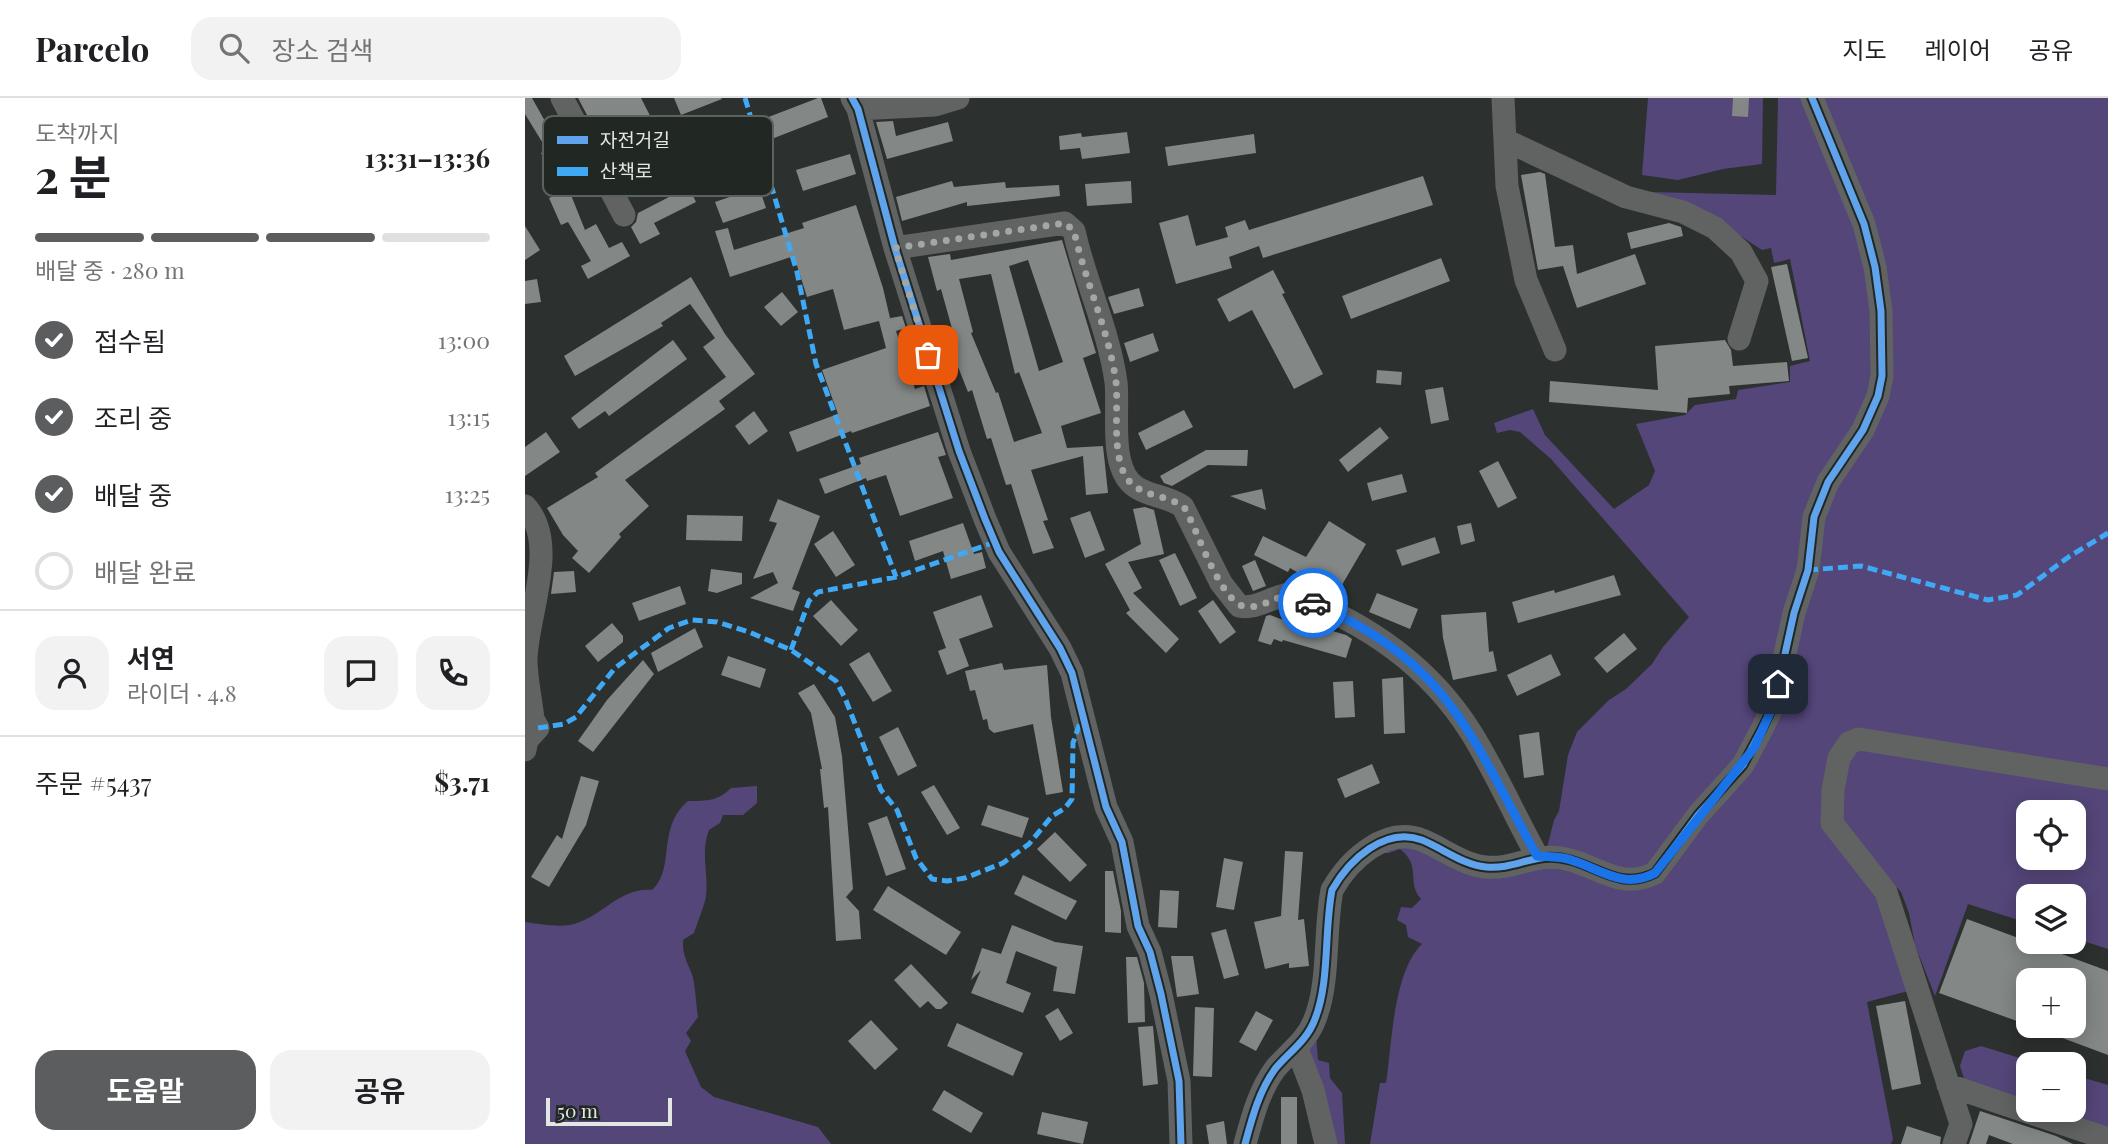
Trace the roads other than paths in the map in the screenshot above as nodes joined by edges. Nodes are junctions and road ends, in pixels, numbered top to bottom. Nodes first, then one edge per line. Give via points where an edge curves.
1 (562, 98) edge
2 (958, 98) edge
3 (1503, 98) edge
4 (1812, 98) edge
5 (855, 104) edge
6 (572, 116) edge
7 (1505, 139) junction
8 (614, 196) edge
9 (624, 215) dead end
10 (895, 248) junction
11 (1739, 339) dead end
12 (1555, 350) dead end
13 (525, 506) edge
14 (525, 750) edge
15 (2108, 779) edge
16 (1537, 856) junction
17 (1297, 1049) junction
18 (1948, 1085) junction
19 (2108, 1139) edge
20 (1181, 1144) edge
21 (1245, 1144) edge
22 (1326, 1144) edge
23 (1954, 1144) edge

1 - 6 street
2 - 5 street via 935,105
3 - 7 street
4 - 16 street via 1870,246 1879,287 1882,376 1863,430 1828,482 1814,516 1808,570 1774,704 1754,748 1655,873 1619,880 1570,860
5 - 10 street
7 - 11 street via 1626,197 1683,212 1715,228 1741,252 1757,281
7 - 12 street via 1507,186 1526,280
8 - 9 street
10 - 16 street via 1065,223 1074,231 1116,382 1119,456 1131,484 1184,507 1221,583 1238,606 1246,608 1290,594 1361,626 1421,670 1473,736
10 - 20 street via 985,519 999,552 1072,673 1107,807 1122,842 1138,926 1161,994 1179,1081
13 - 14 street via 536,521 540,582 526,659 538,728
15 - 18 street via 1859,740 1849,743 1839,758 1832,823 1886,892
16 - 17 street via 1514,866 1486,867 1406,836 1391,838 1363,853 1332,890 1316,1017
17 - 21 street via 1265,1086
17 - 22 street
18 - 19 street
18 - 23 street via 1961,1124

